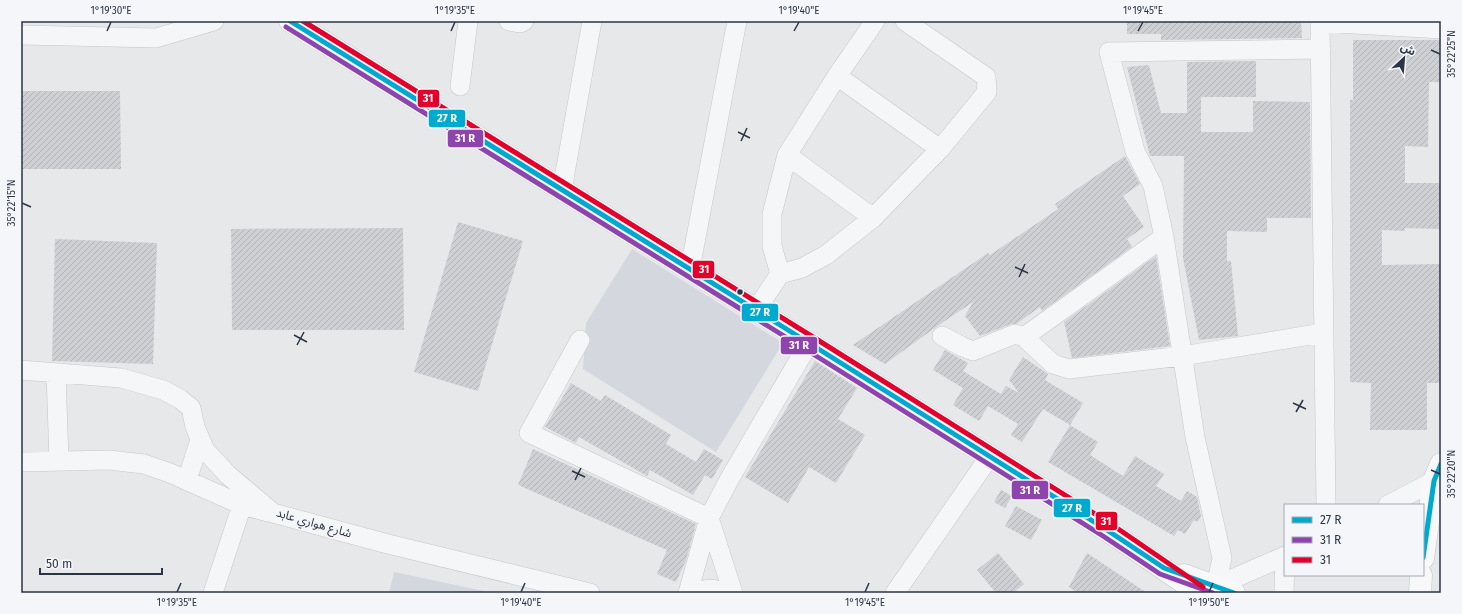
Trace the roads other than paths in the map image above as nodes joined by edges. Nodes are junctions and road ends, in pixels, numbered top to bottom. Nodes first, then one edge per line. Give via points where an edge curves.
1 (214, 21) edge
2 (290, 21) edge
3 (468, 21) edge
4 (510, 21) edge
5 (524, 21) edge
6 (592, 21) edge
7 (737, 21) edge
8 (875, 21) edge
9 (905, 21) edge
10 (1320, 21) edge
11 (67, 28) edge
12 (1441, 29) edge
13 (21, 35) edge
14 (1321, 49) junction
15 (836, 76) junction
16 (460, 86) dead end
17 (940, 150) junction
18 (787, 155) junction
19 (562, 190) junction
20 (874, 218) junction
21 (1164, 237) junction
22 (690, 269) junction
23 (780, 274) junction
24 (756, 310) junction
25 (1323, 333) junction
26 (942, 336) dead end
27 (1024, 337) junction
28 (580, 340) dead end
29 (809, 343) junction
30 (1182, 356) junction
31 (21, 370) edge
32 (56, 373) junction
33 (200, 440) junction
34 (990, 456) junction
35 (59, 461) junction
36 (21, 462) edge
37 (1439, 475) edge
38 (186, 480) junction
39 (1326, 504) edge
40 (1390, 504) edge
41 (242, 505) junction
42 (273, 513) junction
43 (709, 518) junction
44 (1424, 553) edge
45 (1284, 557) edge
46 (1284, 576) edge
47 (1421, 576) edge
48 (1217, 591) edge
49 (213, 593) edge
50 (590, 593) edge
51 (688, 593) edge
52 (696, 593) edge
53 (722, 593) edge
54 (733, 593) edge
55 (895, 593) edge
56 (1284, 593) edge
57 (1420, 593) edge

1 - 11 street via 156,38
2 - 19 main road
3 - 16 street
4 - 5 street
6 - 19 street
7 - 22 street
8 - 15 street
9 - 17 street via 986,77 987,92
10 - 12 street
10 - 14 street
11 - 13 street
14 - 21 street via 1109,52 1135,151 1153,186
14 - 25 street
15 - 17 street
15 - 18 street
17 - 20 street
18 - 20 street
18 - 23 street via 772,214 772,246
19 - 22 main road
20 - 23 street via 826,255 802,268
21 - 27 street
21 - 30 street
22 - 24 main road
23 - 24 street
24 - 29 main road
25 - 30 street
25 - 39 street
26 - 27 street via 973,351 1015,334
27 - 30 street via 1053,364 1069,368
28 - 43 street via 529,433
29 - 34 main road
29 - 43 street
30 - 48 street via 1195,437 1222,558
31 - 32 street, شارع هواري عابد
32 - 33 street, شارع هواري عابد via 121,378 180,398 191,408
32 - 35 street
33 - 38 street
33 - 42 street, شارع هواري عابد via 205,450 228,475
34 - 48 main road via 1164,568
34 - 55 street
35 - 36 street
35 - 38 street via 109,460 144,464
37 - 40 street
37 - 44 main road
38 - 41 street
41 - 42 street
41 - 49 street
42 - 50 street, شارع هواري عابد
43 - 51 street
43 - 54 street
45 - 48 street
46 - 56 street
47 - 57 main road
52 - 53 street via 706,588

